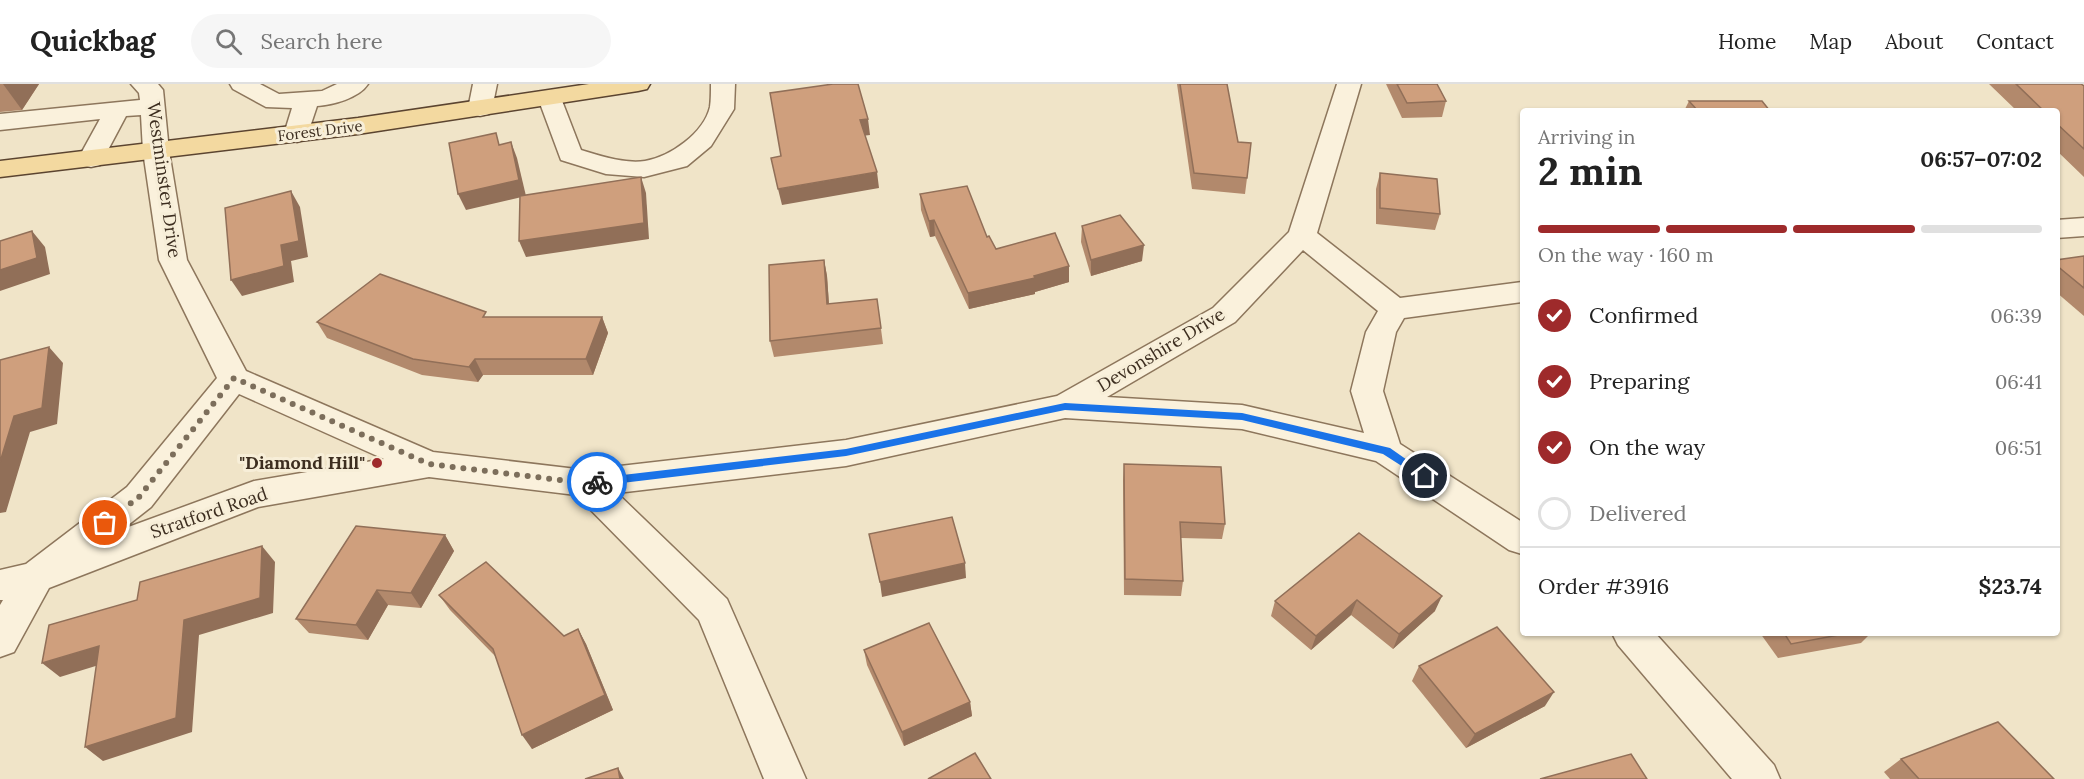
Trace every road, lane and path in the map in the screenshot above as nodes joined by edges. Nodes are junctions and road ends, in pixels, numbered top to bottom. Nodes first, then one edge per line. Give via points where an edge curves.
1 (242, 84) edge
2 (356, 84) edge
3 (485, 84) edge
4 (638, 84) edge
5 (723, 84) edge
6 (1349, 84) edge
7 (148, 95) edge
8 (550, 98) junction
9 (307, 100) junction
10 (480, 109) junction
11 (117, 110) junction
12 (0, 122) edge
13 (297, 134) junction
14 (156, 151) junction
15 (92, 159) junction
16 (0, 169) edge
17 (2084, 227) edge
18 (2060, 229) edge
19 (1302, 235) junction
20 (1520, 292) edge
21 (1394, 309) junction
22 (234, 378) junction
23 (1065, 406) junction
24 (1386, 451) junction
25 (429, 464) junction
26 (585, 483) junction
27 (1520, 539) edge
28 (36, 577) junction
29 (0, 585) edge
30 (1634, 636) edge
31 (0, 640) edge
32 (785, 779) edge
33 (1759, 779) edge

1 - 9 street via 275,102
2 - 9 street via 327,98
3 - 10 street
4 - 8 main road, Forest Drive
5 - 8 street via 722,109 702,141 678,160 644,169 606,166 570,155
6 - 19 street, Devonshire Drive
7 - 11 street
7 - 14 street, Westminster Drive
8 - 10 main road, Forest Drive
9 - 13 street
10 - 13 main road, Forest Drive
11 - 12 street
11 - 15 street
13 - 14 main road, Forest Drive
14 - 15 main road, Forest Drive
14 - 22 street, Westminster Drive via 173,260
15 - 16 main road, Forest Drive
17 - 18 street
19 - 21 street
19 - 23 street, Devonshire Drive via 1224,315
20 - 21 street
21 - 24 street via 1381,332 1367,391
22 - 25 street
22 - 28 street via 139,497
23 - 24 street via 1242,417
23 - 26 street, Stratford Road via 846,453
24 - 27 street
25 - 26 street, Stratford Road
25 - 28 street, Stratford Road via 254,494
26 - 32 street via 714,610
28 - 29 street, Stratford Road
28 - 31 street
30 - 33 street

